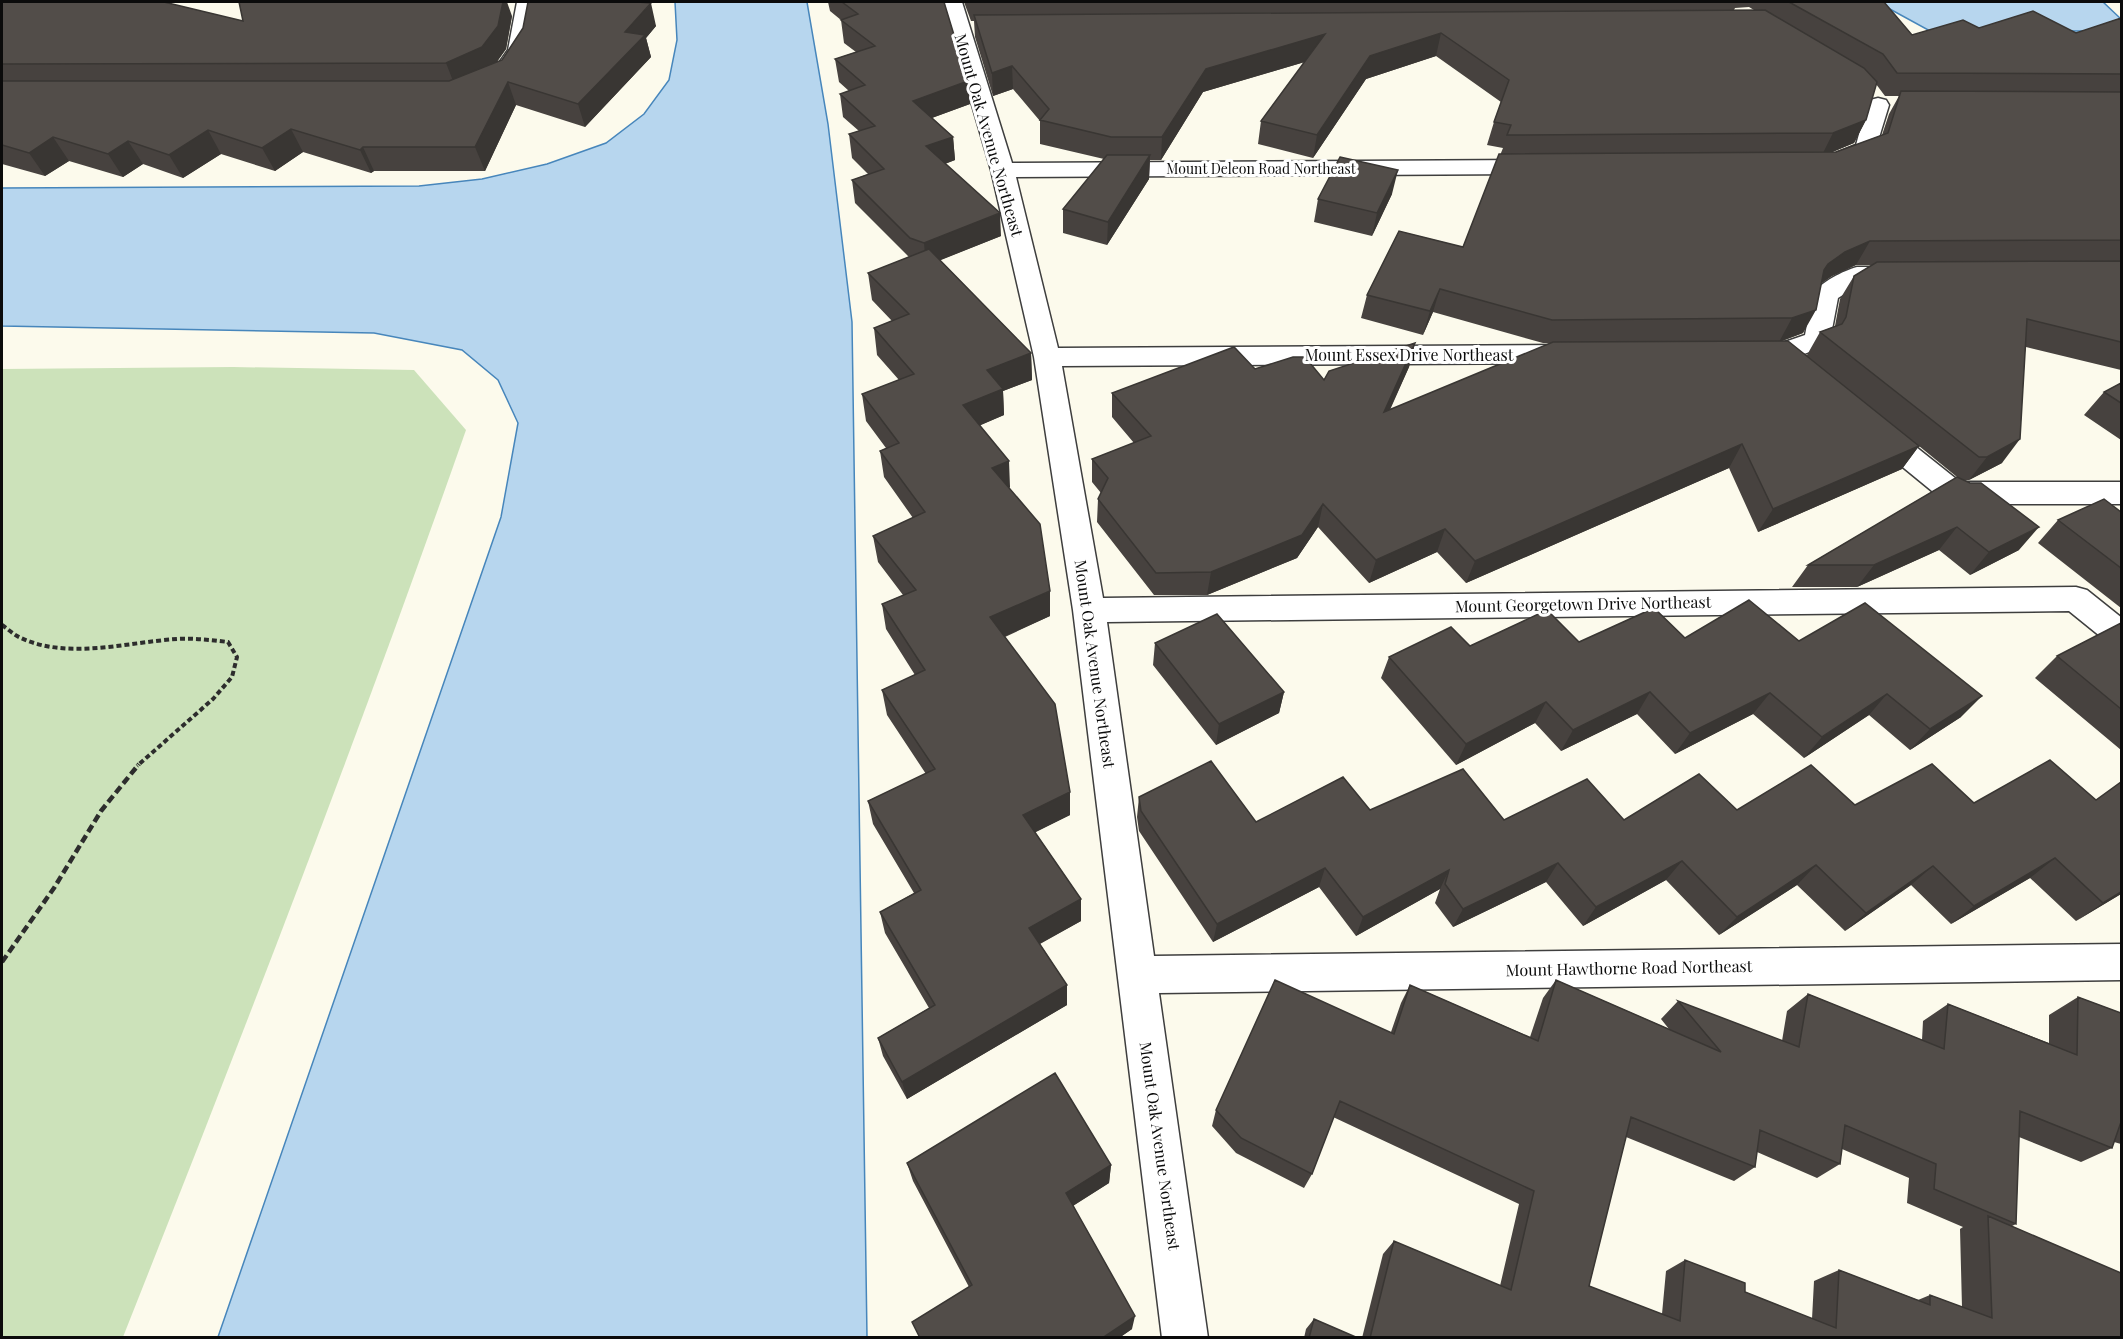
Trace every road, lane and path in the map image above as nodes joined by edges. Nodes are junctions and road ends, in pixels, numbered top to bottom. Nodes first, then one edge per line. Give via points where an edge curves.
1 (527, 2) edge
2 (965, 19) edge
3 (495, 80) edge
4 (1901, 105) edge
5 (1812, 166) edge
6 (1562, 167) edge
7 (1003, 170) junction
8 (1926, 275) edge
9 (1723, 353) edge
10 (1782, 353) junction
11 (1592, 354) edge
12 (1047, 357) junction
13 (1809, 375) edge
14 (1854, 412) edge
15 (2121, 493) edge
16 (1089, 610) junction
17 (2, 625) edge
18 (2121, 636) edge
19 (2, 962) edge
20 (2121, 962) edge
21 (1137, 975) junction
22 (1185, 1338) edge

1 - 3 street via 518,50
2 - 7 street, Mount Oak Avenue Northeast
4 - 5 street via 1872,98 1866,149
6 - 7 street, Mount Deleon Road Northeast
7 - 12 street, Mount Oak Avenue Northeast
8 - 10 street via 1857,275 1826,294 1817,340
9 - 10 street
10 - 13 street
11 - 12 street, Mount Essex Drive Northeast
12 - 16 street, Mount Oak Avenue Northeast
14 - 15 street via 1953,493
16 - 18 street, Mount Georgetown Drive Northeast via 2076,599
16 - 21 street, Mount Oak Avenue Northeast
17 - 19 path via 12,635 50,647 200,638 228,642 237,657 232,677 213,699 141,761 101,811
20 - 21 street, Mount Hawthorne Road Northeast
21 - 22 street, Mount Oak Avenue Northeast

